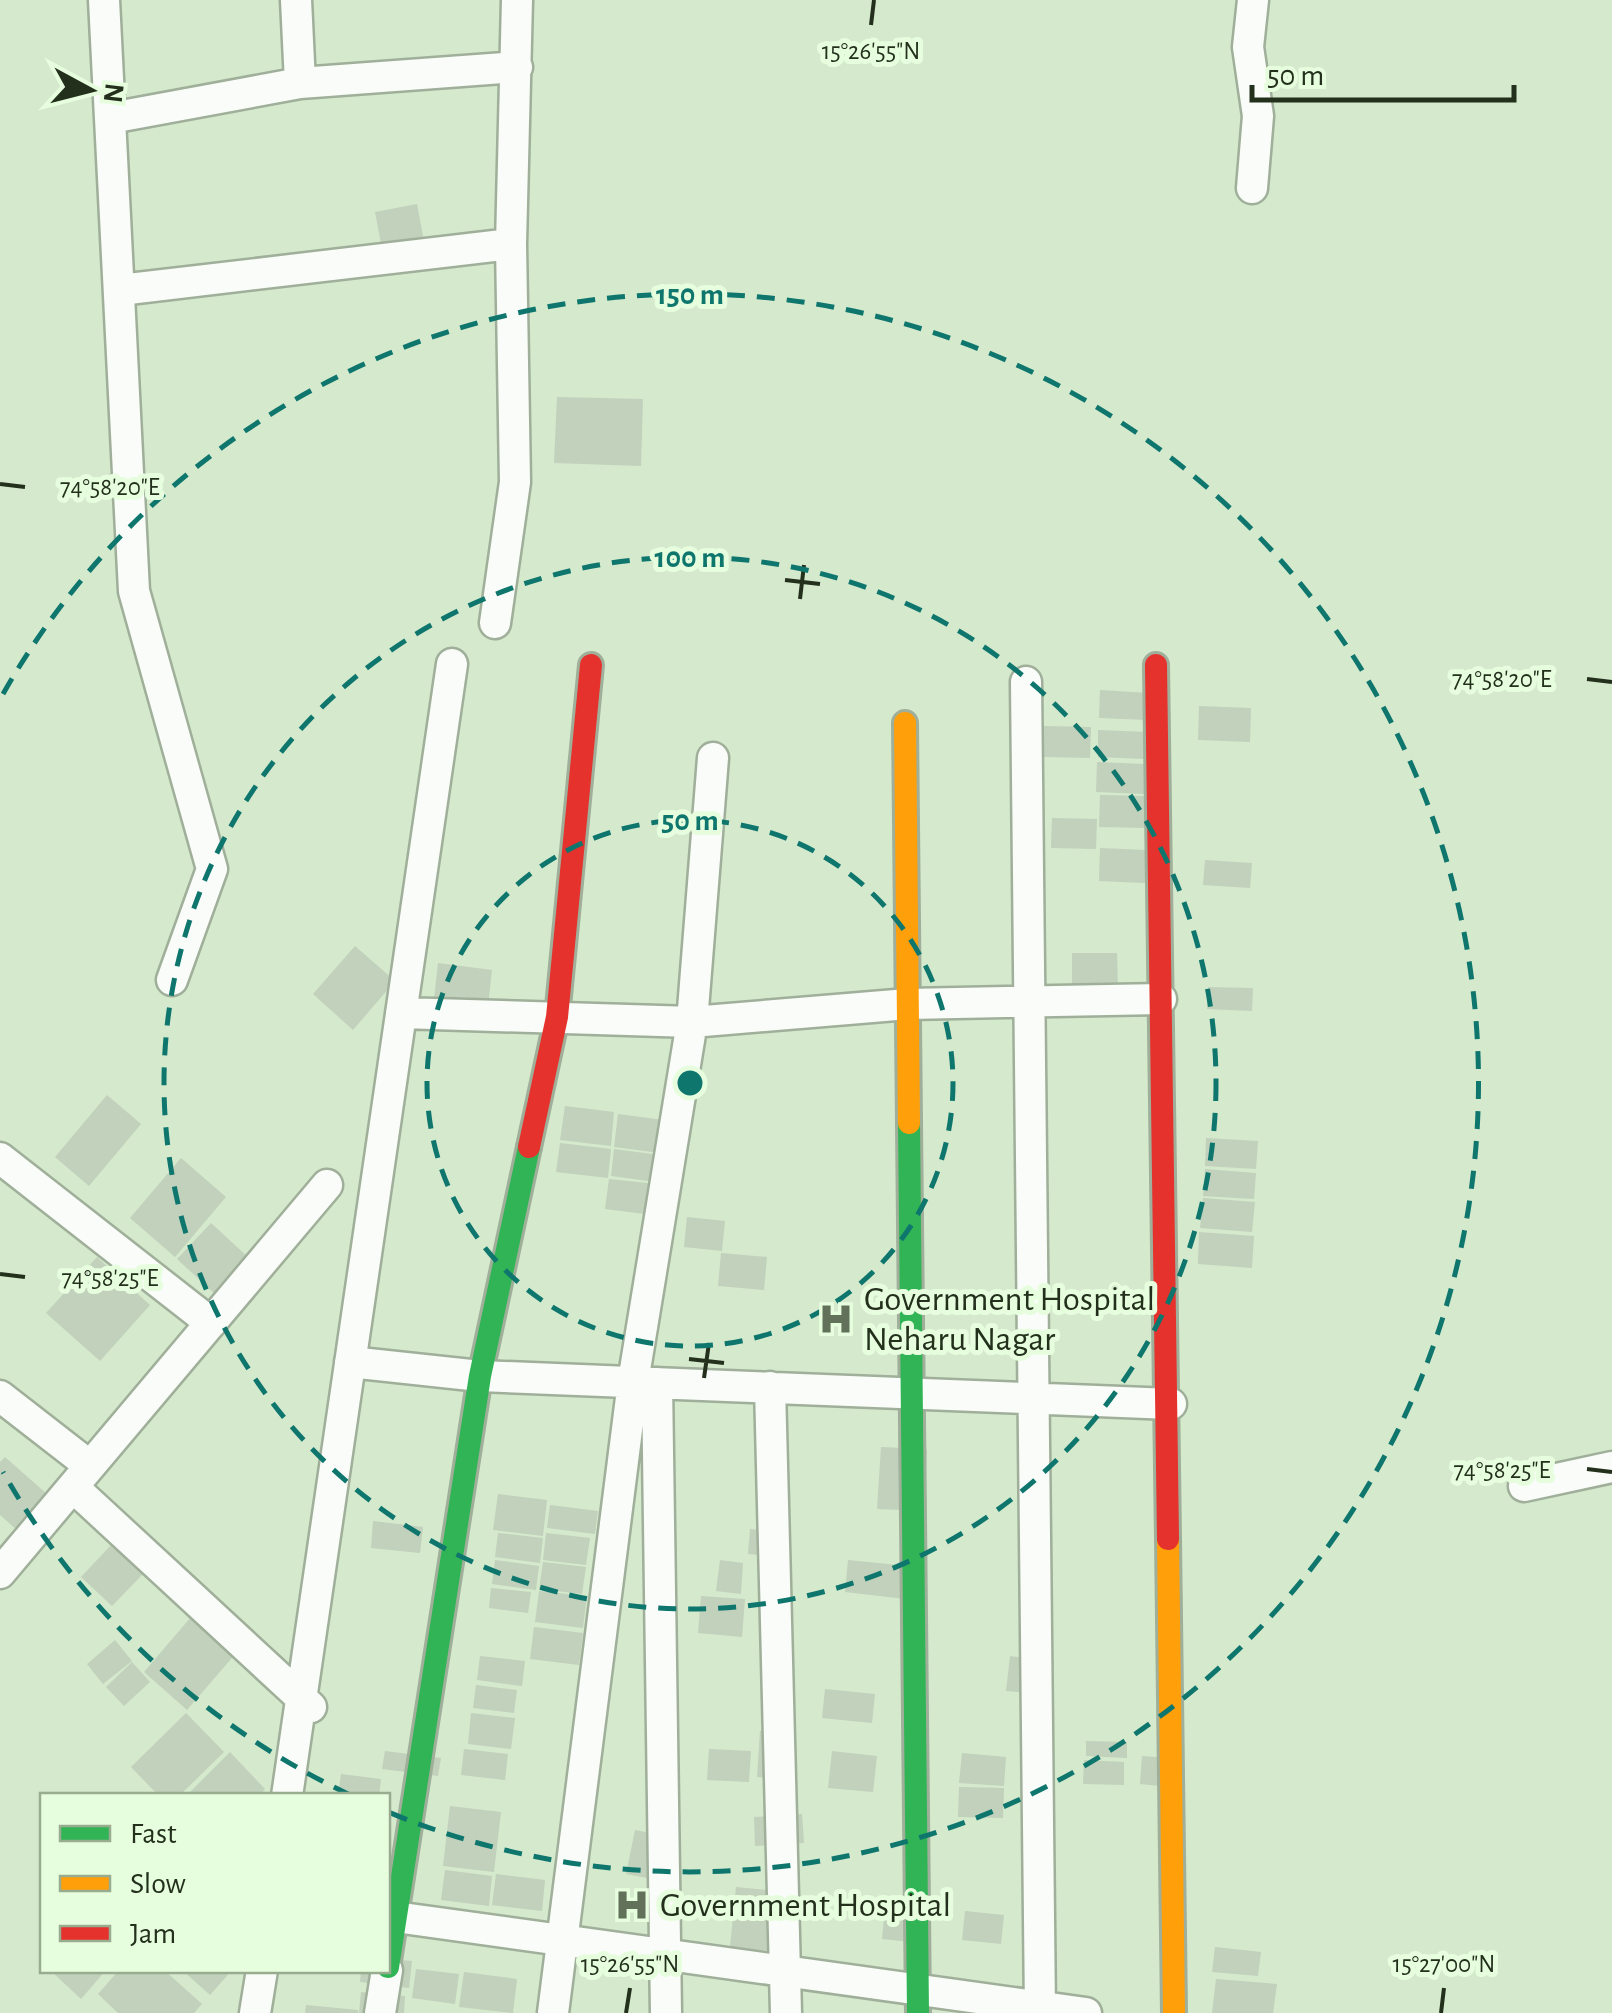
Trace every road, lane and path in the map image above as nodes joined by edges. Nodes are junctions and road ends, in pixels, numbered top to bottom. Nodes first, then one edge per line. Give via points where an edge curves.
1 (104, 0) edge
2 (296, 0) edge
3 (516, 0) edge
4 (1253, 0) edge
5 (518, 67) junction
6 (300, 83) junction
7 (111, 118) junction
8 (1252, 188) dead end
9 (511, 244) junction
10 (120, 290) junction
11 (495, 624) dead end
12 (452, 664) dead end
13 (591, 665) dead end
14 (1156, 665) dead end
15 (1026, 682) dead end
16 (905, 723) dead end
17 (713, 758) dead end
18 (172, 980) dead end
19 (1160, 999) junction
20 (1029, 1002) junction
21 (908, 1004) junction
22 (401, 1012) junction
23 (558, 1018) junction
24 (692, 1022) junction
25 (0, 1158) edge
26 (327, 1186) dead end
27 (211, 1322) junction
28 (350, 1362) junction
29 (480, 1376) junction
30 (645, 1382) junction
31 (770, 1387) junction
32 (912, 1393) junction
33 (0, 1396) edge
34 (1034, 1398) junction
35 (1168, 1403) junction
36 (1612, 1468) edge
37 (82, 1476) junction
38 (1524, 1486) dead end
39 (0, 1573) edge
40 (306, 1702) junction
41 (288, 1793) edge
42 (391, 1916) edge
43 (563, 1940) junction
44 (665, 1954) junction
45 (785, 1971) junction
46 (262, 1973) edge
47 (386, 1973) edge
48 (918, 2002) edge
49 (1040, 2010) edge
50 (255, 2013) edge
51 (380, 2013) edge
52 (553, 2013) edge
53 (666, 2013) edge
54 (786, 2013) edge
55 (1086, 2013) edge
56 (1174, 2013) edge

1 - 7 street
2 - 6 street
3 - 5 street
4 - 8 street via 1248,47 1258,116
5 - 6 street
5 - 9 street
6 - 7 street
7 - 10 street
9 - 10 street
9 - 11 street via 515,482
10 - 18 street via 134,591 212,869
12 - 22 street
13 - 23 street
14 - 19 street
15 - 20 street
16 - 21 street
17 - 24 street
19 - 20 street
19 - 35 street
20 - 21 street
20 - 34 street
21 - 24 street
21 - 32 street
22 - 23 street
22 - 28 street
23 - 24 street
23 - 29 street
24 - 30 street
25 - 27 street
26 - 27 street
27 - 37 street
28 - 29 street
28 - 40 street
29 - 30 street
29 - 42 street
30 - 31 street
30 - 43 street
30 - 44 street
31 - 32 street
31 - 45 street
32 - 34 street
32 - 48 street
33 - 37 street
34 - 35 street
34 - 49 street
35 - 56 street
36 - 38 street
37 - 39 street
37 - 40 street
40 - 41 street
42 - 43 street
43 - 44 street
43 - 52 street
44 - 45 street
44 - 53 street
45 - 48 street
45 - 54 street
46 - 50 street
47 - 51 street
48 - 49 street
49 - 55 street

